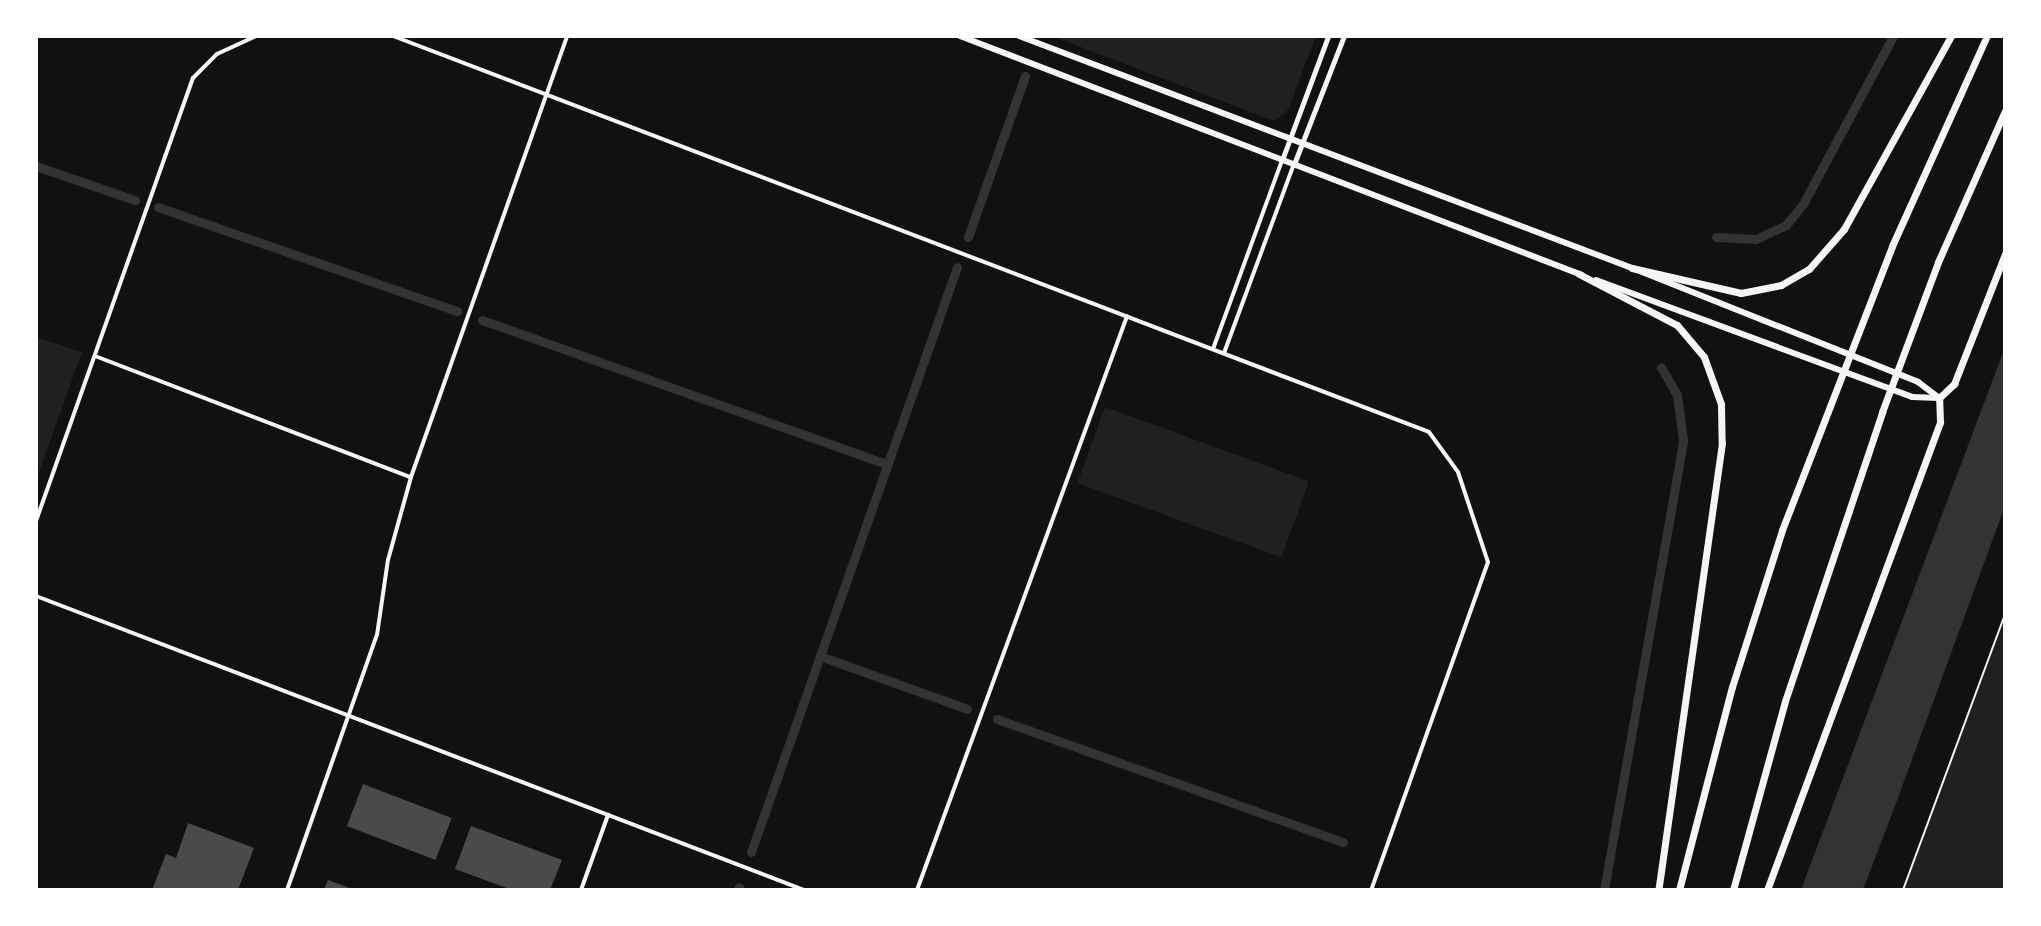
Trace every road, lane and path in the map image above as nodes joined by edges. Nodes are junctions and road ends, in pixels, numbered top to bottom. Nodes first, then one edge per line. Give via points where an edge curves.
1 (256, 36) edge
2 (393, 36) edge
3 (567, 36) edge
4 (960, 36) edge
5 (1019, 36) edge
6 (1328, 36) edge
7 (1344, 36) edge
8 (1951, 36) edge
9 (1987, 36) edge
10 (546, 93) junction
11 (2005, 111) edge
12 (1289, 139) junction
13 (1302, 144) junction
14 (1282, 160) junction
15 (1294, 164) junction
16 (2005, 254) edge
17 (1632, 268) junction
18 (1579, 274) junction
19 (1127, 316) junction
20 (1213, 349) junction
21 (1224, 353) junction
22 (95, 356) junction
23 (1939, 398) junction
24 (411, 477) junction
25 (36, 521) edge
26 (36, 596) edge
27 (2005, 614) edge
28 (349, 716) junction
29 (608, 815) junction
30 (287, 890) edge
31 (581, 890) edge
32 (804, 890) edge
33 (917, 890) edge
34 (1371, 890) edge
35 (1658, 890) edge
36 (1679, 890) edge
37 (1733, 890) edge
38 (1767, 890) edge
39 (1903, 890) edge

1 - 22 street via 201,66 193,78
2 - 10 street
3 - 10 street
4 - 14 main road
5 - 12 main road
6 - 12 street
7 - 13 street
8 - 17 highway via 1844,229 1809,269 1781,285 1741,293
9 - 36 highway via 1859,334 1782,530 1732,687
10 - 19 street
10 - 24 street
11 - 37 highway via 1938,262 1882,412 1785,701
12 - 13 main road
12 - 14 street
13 - 15 street
13 - 17 main road
14 - 15 main road
14 - 20 street
15 - 18 main road
15 - 21 street
16 - 23 highway via 1954,384
17 - 23 main road via 1918,382
18 - 23 main road via 1912,397
18 - 35 highway via 1677,325 1704,357 1721,404 1722,443
19 - 20 street
19 - 33 street
20 - 21 street
21 - 34 street via 1429,432 1446,450 1486,545 1484,581
22 - 24 street
22 - 25 street
23 - 38 highway via 1940,422
24 - 28 street via 388,560 377,635
26 - 28 street
27 - 39 lane
28 - 29 street
28 - 30 street
29 - 31 street
29 - 32 street

